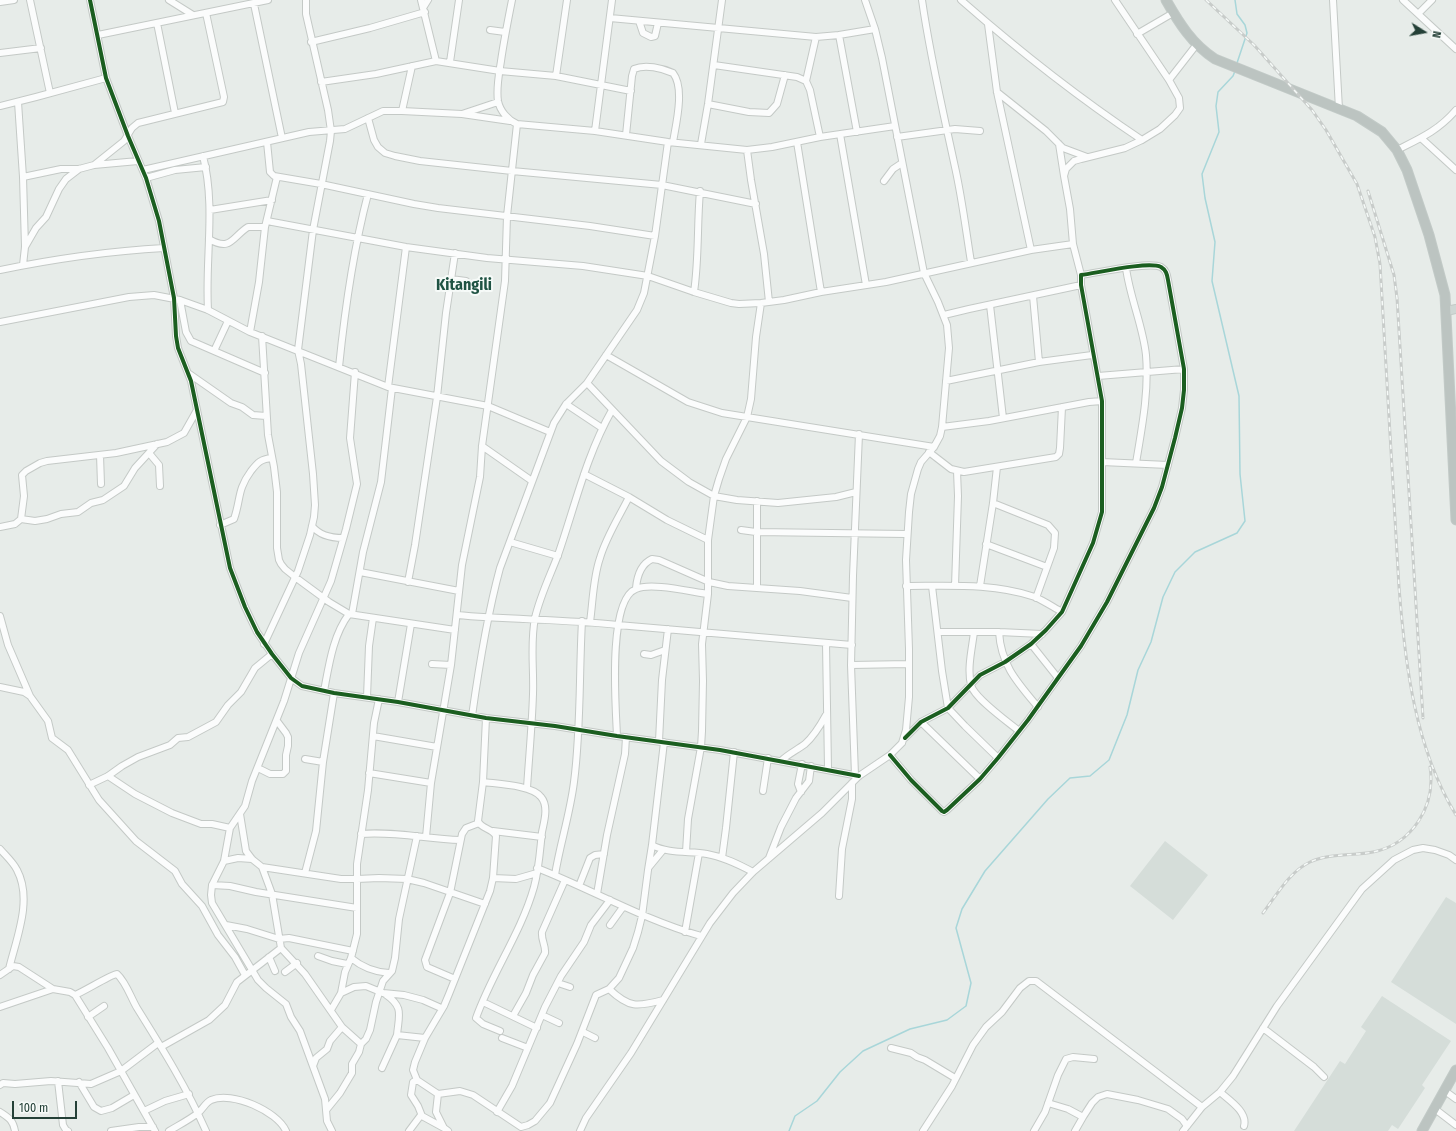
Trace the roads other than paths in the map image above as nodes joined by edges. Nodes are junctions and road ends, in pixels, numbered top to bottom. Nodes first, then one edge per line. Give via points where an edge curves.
1 (14, 0) edge
2 (30, 0) edge
3 (90, 0) edge
4 (169, 0) edge
5 (232, 0) edge
6 (268, 0) edge
7 (306, 0) edge
8 (421, 0) edge
9 (428, 0) edge
10 (459, 0) edge
11 (512, 0) edge
12 (567, 0) edge
13 (612, 0) edge
14 (722, 0) edge
15 (865, 0) edge
16 (922, 0) edge
17 (961, 0) edge
18 (1115, 0) edge
19 (1166, 0) edge
20 (1333, 0) edge
21 (1403, 0) edge
22 (1432, 0) edge
23 (0, 2) edge
24 (254, 4) junction
25 (232, 8) junction
26 (424, 10) junction
27 (206, 13) junction
28 (1173, 13) junction
29 (1418, 14) junction
30 (193, 15) junction
31 (610, 18) junction
32 (639, 21) junction
33 (157, 23) junction
34 (658, 23) junction
35 (988, 24) junction
36 (719, 27) junction
37 (875, 29) junction
38 (490, 30) dead end
39 (506, 32) junction
40 (1137, 34) junction
41 (98, 35) junction
42 (839, 35) junction
43 (816, 37) junction
44 (311, 42) junction
45 (1197, 44) junction
46 (41, 48) junction
47 (1456, 49) edge
48 (0, 53) edge
49 (436, 61) junction
50 (450, 62) junction
51 (714, 65) junction
52 (412, 66) junction
53 (500, 71) junction
54 (785, 75) junction
55 (556, 76) junction
56 (106, 78) junction
57 (1169, 80) junction
58 (806, 81) junction
59 (321, 82) junction
60 (601, 85) junction
61 (631, 91) junction
62 (997, 92) junction
63 (50, 93) junction
64 (18, 102) junction
65 (498, 102) junction
66 (708, 104) junction
67 (0, 106) edge
68 (1339, 108) junction
69 (1456, 110) edge
70 (402, 111) junction
71 (175, 113) junction
72 (462, 114) junction
73 (368, 118) junction
74 (510, 120) junction
75 (517, 124) junction
76 (895, 126) junction
77 (946, 130) junction
78 (331, 131) junction
79 (595, 131) junction
80 (980, 131) dead end
81 (858, 132) junction
82 (840, 134) junction
83 (128, 136) junction
84 (626, 136) junction
85 (820, 137) junction
86 (897, 137) junction
87 (282, 138) junction
88 (1421, 138) junction
89 (1142, 140) junction
90 (267, 142) junction
91 (670, 142) junction
92 (797, 142) junction
93 (701, 144) junction
94 (1059, 144) junction
95 (747, 150) junction
96 (1397, 150) junction
97 (203, 156) junction
98 (1087, 157) junction
99 (138, 161) junction
100 (902, 163) junction
101 (94, 165) junction
102 (206, 167) junction
103 (79, 169) junction
104 (143, 170) junction
105 (1456, 170) edge
106 (512, 171) junction
107 (1064, 176) junction
108 (23, 177) junction
109 (277, 177) junction
110 (146, 178) junction
111 (884, 181) dead end
112 (321, 184) junction
113 (662, 185) junction
114 (700, 191) junction
115 (368, 194) junction
116 (272, 200) junction
117 (756, 204) junction
118 (210, 210) junction
119 (507, 216) junction
120 (266, 224) junction
121 (312, 230) junction
122 (655, 236) junction
123 (357, 238) junction
124 (209, 239) junction
125 (1073, 244) junction
126 (25, 247) junction
127 (406, 247) junction
128 (164, 248) junction
129 (1031, 250) junction
130 (455, 253) junction
131 (506, 258) junction
132 (971, 262) junction
133 (23, 265) junction
134 (1126, 268) junction
135 (0, 270) edge
136 (924, 273) junction
137 (1081, 275) junction
138 (648, 276) junction
139 (451, 278) junction
140 (466, 280) dead end
141 (866, 285) junction
142 (1081, 286) junction
143 (694, 292) junction
144 (821, 292) junction
145 (1033, 296) junction
146 (177, 299) junction
147 (769, 302) junction
148 (761, 303) junction
149 (990, 305) junction
150 (208, 310) junction
151 (1451, 310) edge
152 (944, 315) junction
153 (228, 320) junction
154 (0, 322) edge
155 (250, 332) junction
156 (262, 336) junction
157 (298, 350) junction
158 (214, 351) junction
159 (606, 355) junction
160 (1092, 356) junction
161 (1452, 360) edge
162 (1039, 362) junction
163 (339, 366) junction
164 (1184, 369) junction
165 (998, 370) junction
166 (355, 372) junction
167 (1146, 372) junction
168 (188, 373) junction
169 (265, 373) junction
170 (1098, 376) junction
171 (946, 381) junction
172 (587, 383) junction
173 (390, 387) junction
174 (437, 397) junction
175 (1102, 401) junction
176 (566, 404) junction
177 (1454, 405) edge
178 (488, 406) junction
179 (1062, 407) junction
180 (197, 410) junction
181 (612, 410) junction
182 (266, 416) junction
183 (746, 417) junction
184 (1003, 418) junction
185 (942, 427) junction
186 (602, 428) junction
187 (550, 432) junction
188 (859, 434) junction
189 (157, 444) junction
190 (482, 446) junction
191 (934, 447) junction
192 (929, 452) junction
193 (149, 453) junction
194 (100, 455) junction
195 (272, 458) junction
196 (1102, 462) junction
197 (1136, 463) junction
198 (1168, 465) junction
199 (997, 467) junction
200 (957, 471) junction
201 (584, 474) junction
202 (532, 482) junction
203 (101, 484) dead end
204 (160, 486) dead end
205 (856, 492) junction
206 (714, 496) junction
207 (629, 497) junction
208 (757, 501) junction
209 (993, 503) junction
210 (21, 519) junction
211 (1456, 520) edge
212 (220, 525) junction
213 (312, 526) junction
214 (0, 527) edge
215 (741, 530) dead end
216 (756, 532) junction
217 (855, 534) junction
218 (906, 534) junction
219 (343, 538) junction
220 (708, 540) junction
221 (510, 542) junction
222 (986, 544) junction
223 (558, 556) junction
224 (1047, 567) junction
225 (360, 572) junction
226 (295, 577) junction
227 (408, 582) junction
228 (708, 582) junction
229 (906, 586) junction
230 (932, 586) junction
231 (955, 586) junction
232 (980, 586) junction
233 (636, 588) junction
234 (757, 588) junction
235 (459, 591) junction
236 (708, 594) junction
237 (323, 597) junction
238 (852, 598) junction
239 (1036, 598) junction
240 (1062, 612) junction
241 (351, 614) junction
242 (457, 615) junction
243 (0, 616) edge
244 (373, 618) junction
245 (488, 618) junction
246 (535, 619) junction
247 (582, 621) junction
248 (590, 622) junction
249 (411, 624) junction
250 (618, 625) junction
251 (668, 629) junction
252 (455, 630) junction
253 (704, 632) junction
254 (938, 632) junction
255 (974, 632) junction
256 (999, 632) junction
257 (1042, 634) junction
258 (826, 643) junction
259 (264, 644) junction
260 (1031, 644) junction
261 (852, 645) junction
262 (665, 650) junction
263 (272, 654) junction
264 (644, 654) dead end
265 (1005, 662) junction
266 (432, 664) dead end
267 (909, 664) junction
268 (451, 665) junction
269 (851, 665) junction
270 (291, 678) junction
271 (1058, 678) junction
272 (971, 685) junction
273 (0, 687) edge
274 (324, 691) junction
275 (334, 693) junction
276 (30, 696) junction
277 (367, 697) junction
278 (379, 699) junction
279 (398, 702) junction
280 (1038, 707) junction
281 (948, 708) junction
282 (444, 710) junction
283 (827, 714) junction
284 (472, 716) junction
285 (486, 718) junction
286 (277, 721) junction
287 (921, 722) junction
288 (531, 723) junction
289 (578, 729) junction
290 (1019, 731) junction
291 (373, 736) junction
292 (618, 736) junction
293 (626, 737) junction
294 (905, 738) junction
295 (661, 742) junction
296 (437, 747) junction
297 (701, 747) junction
298 (734, 752) junction
299 (890, 755) junction
300 (768, 758) junction
301 (998, 758) junction
302 (305, 759) dead end
303 (781, 760) junction
304 (323, 762) junction
305 (802, 764) junction
306 (811, 766) junction
307 (258, 768) junction
308 (828, 769) junction
309 (369, 773) junction
310 (857, 775) junction
311 (108, 776) junction
312 (980, 779) junction
313 (483, 782) junction
314 (431, 783) junction
315 (852, 783) junction
316 (89, 786) junction
317 (527, 788) junction
318 (763, 791) dead end
319 (801, 792) junction
320 (240, 814) junction
321 (478, 823) junction
322 (230, 828) junction
323 (493, 831) junction
324 (361, 834) junction
325 (417, 836) junction
326 (426, 837) junction
327 (542, 837) junction
328 (460, 840) junction
329 (652, 845) junction
330 (0, 849) edge
331 (663, 850) junction
332 (686, 852) junction
333 (699, 853) junction
334 (604, 854) junction
335 (252, 858) junction
336 (722, 858) junction
337 (769, 858) junction
338 (1456, 860) edge
339 (224, 861) junction
340 (262, 867) junction
341 (648, 870) junction
342 (537, 871) junction
343 (753, 872) junction
344 (305, 873) junction
345 (555, 875) junction
346 (493, 878) junction
347 (407, 879) junction
348 (357, 880) junction
349 (565, 880) junction
350 (212, 885) junction
351 (579, 886) junction
352 (450, 893) junction
353 (272, 894) junction
354 (597, 894) junction
355 (839, 896) dead end
356 (610, 900) junction
357 (485, 904) junction
358 (623, 906) junction
359 (357, 908) junction
360 (642, 916) junction
361 (610, 924) dead end
362 (226, 925) junction
363 (685, 932) junction
364 (701, 936) junction
365 (279, 939) junction
366 (281, 948) junction
367 (352, 955) junction
368 (318, 956) dead end
369 (269, 957) junction
370 (297, 963) junction
371 (347, 964) junction
372 (9, 969) junction
373 (252, 969) junction
374 (275, 971) dead end
375 (285, 972) dead end
376 (389, 973) junction
377 (0, 975) edge
378 (245, 975) junction
379 (455, 979) junction
380 (558, 983) junction
381 (570, 987) dead end
382 (53, 989) junction
383 (609, 989) junction
384 (382, 992) junction
385 (341, 993) junction
386 (75, 995) junction
387 (663, 1000) junction
388 (483, 1002) junction
389 (104, 1006) dead end
390 (0, 1007) edge
391 (442, 1008) junction
392 (331, 1010) junction
393 (542, 1015) junction
394 (514, 1016) junction
395 (88, 1017) junction
396 (559, 1023) dead end
397 (342, 1027) junction
398 (537, 1028) junction
399 (1263, 1028) junction
400 (500, 1031) dead end
401 (583, 1032) junction
402 (397, 1035) junction
403 (426, 1038) junction
404 (502, 1038) dead end
405 (595, 1038) dead end
406 (361, 1044) junction
407 (160, 1045) junction
408 (528, 1048) junction
409 (891, 1048) dead end
410 (1094, 1059) dead end
411 (313, 1066) junction
412 (382, 1068) dead end
413 (1456, 1070) edge
414 (121, 1072) junction
415 (955, 1078) junction
416 (1324, 1078) dead end
417 (417, 1080) junction
418 (58, 1081) junction
419 (79, 1082) junction
420 (0, 1085) edge
421 (1445, 1091) junction
422 (1220, 1092) junction
423 (189, 1094) junction
424 (438, 1094) junction
425 (134, 1096) junction
426 (1456, 1100) edge
427 (1048, 1103) junction
428 (1202, 1107) junction
429 (327, 1109) junction
430 (1435, 1109) junction
431 (144, 1111) junction
432 (0, 1112) edge
433 (497, 1112) junction
434 (198, 1113) junction
435 (421, 1115) junction
436 (1083, 1117) junction
437 (1456, 1124) edge
438 (1244, 1126) dead end
439 (1185, 1128) edge
440 (154, 1129) edge
441 (446, 1130) edge
442 (15, 1131) edge
443 (68, 1131) edge
444 (111, 1131) edge
445 (169, 1131) edge
446 (206, 1131) edge
447 (286, 1131) edge
448 (332, 1131) edge
449 (409, 1131) edge
450 (580, 1131) edge
451 (923, 1131) edge
452 (1034, 1131) edge
453 (1075, 1131) edge
454 (1422, 1131) edge

1 - 23 street
2 - 46 street
3 - 41 street
4 - 30 street
5 - 25 street
6 - 24 street
7 - 44 street
8 - 26 street
9 - 26 street
10 - 50 street
11 - 39 street
12 - 55 street
13 - 31 street
14 - 36 street
15 - 37 street
16 - 77 street
17 - 35 street
18 - 40 street
19 - 28 highway
20 - 68 street
21 - 29 street
22 - 29 street
24 - 25 street
24 - 87 street
25 - 27 street
26 - 44 street via 370,28
26 - 49 street
27 - 30 street
27 - 71 street via 224,100 217,105
28 - 40 street
28 - 45 highway
29 - 47 street
30 - 33 street
31 - 32 street
31 - 60 street
32 - 34 street
32 - 34 street via 643,33 651,38 656,33
33 - 41 street
33 - 71 street
34 - 36 street
35 - 62 street
35 - 89 street via 1074,92
36 - 43 street
36 - 51 street
37 - 42 street
37 - 76 street
38 - 39 street
39 - 53 street
40 - 57 street
41 - 56 street
42 - 43 street
42 - 81 street
43 - 58 street
44 - 59 street
45 - 57 street
45 - 68 highway via 1207,54 1224,63
46 - 48 street
46 - 63 street
49 - 50 street
49 - 52 street
50 - 53 street
51 - 54 street
51 - 66 street
52 - 59 street
52 - 70 street
53 - 55 street
53 - 65 street
54 - 58 street
54 - 66 street via 777,104 769,113
55 - 60 street
56 - 63 street
56 - 83 street
57 - 89 street via 1179,98 1180,108 1160,129
58 - 85 street
59 - 78 street
60 - 61 street
60 - 79 street
61 - 84 street
61 - 91 street via 635,68 659,68 673,73 679,83 678,108
62 - 94 street
62 - 129 street
63 - 64 street
64 - 67 street
64 - 108 street
65 - 72 street
65 - 74 street via 502,112
66 - 93 street
68 - 96 highway via 1376,127
69 - 88 street via 1435,130
70 - 72 street
70 - 73 street via 384,111
71 - 83 street via 138,123
72 - 74 street
73 - 78 street via 345,129
73 - 106 street via 374,140 386,154
74 - 75 street
75 - 79 street
75 - 106 street
76 - 81 street
76 - 86 street
77 - 80 street
77 - 86 street
77 - 132 street via 958,181
78 - 87 street via 316,131
78 - 112 street
79 - 84 street
81 - 82 street
82 - 85 street
82 - 141 street
83 - 99 street
83 - 101 street
84 - 91 street
85 - 92 street
86 - 100 street
87 - 90 street
88 - 96 street
88 - 105 street
89 - 98 street via 1125,148
90 - 97 street
90 - 109 street via 270,172
91 - 93 street
91 - 113 street
92 - 95 street
92 - 144 street
93 - 95 street
94 - 98 street via 1067,150
94 - 107 street
95 - 117 street
96 - 151 highway via 1408,170 1432,241
97 - 102 street
97 - 104 street
98 - 107 street via 1074,161 1066,169
99 - 101 street
99 - 104 street
100 - 111 street via 893,169
100 - 136 street
101 - 103 street
102 - 110 street via 175,170
102 - 118 street
103 - 108 street via 61,169
103 - 126 street via 66,179 59,189 46,217
104 - 110 street
106 - 113 street
106 - 119 street
107 - 125 street
108 - 126 street
109 - 112 street
109 - 116 street
110 - 128 street via 159,220
112 - 115 street
112 - 121 street
113 - 114 street
113 - 122 street
114 - 117 street
114 - 143 street
115 - 119 street via 463,212
115 - 123 street
116 - 118 street
116 - 120 street
117 - 147 street
118 - 124 street
119 - 122 street
119 - 131 street
120 - 121 street
120 - 124 street via 248,227 225,244
120 - 155 street
121 - 123 street
121 - 157 street
122 - 138 street
123 - 127 street
123 - 163 street
124 - 150 street
125 - 129 street
125 - 137 street
126 - 133 street
127 - 130 street
127 - 173 street
128 - 133 street via 117,251
128 - 146 street
129 - 132 street
130 - 131 street
130 - 139 street
131 - 138 street
131 - 178 street
132 - 136 street
133 - 135 street
134 - 137 street
134 - 164 street via 1153,265 1166,271
134 - 167 street via 1146,355
136 - 141 street
136 - 152 street
137 - 142 street
138 - 143 street
138 - 159 street via 636,310
139 - 140 street
139 - 174 street
141 - 144 street
142 - 145 street
142 - 160 street
143 - 148 street via 731,303
144 - 147 street
145 - 149 street
145 - 162 street
146 - 150 street
146 - 154 street via 154,295 138,296
146 - 158 street via 188,338 193,343
146 - 168 street via 176,336
147 - 148 street
148 - 183 street via 751,399
149 - 152 street
149 - 165 street
150 - 153 street
151 - 161 highway
152 - 171 street via 949,336
153 - 155 street
153 - 158 street
155 - 156 street
156 - 157 street
156 - 169 street
157 - 163 street
157 - 213 street via 313,467 315,505
158 - 169 street
159 - 172 street
159 - 183 street via 688,402 722,413
160 - 162 street
160 - 170 street
161 - 177 highway
162 - 165 street
163 - 166 street
164 - 167 street
164 - 198 street via 1182,408
165 - 171 street
165 - 184 street
166 - 173 street
166 - 219 street via 350,438 357,484
167 - 170 street
167 - 197 street via 1145,409
168 - 180 street
168 - 182 street via 231,403 253,415
169 - 182 street
170 - 175 street
171 - 185 street
172 - 176 street
172 - 181 street
173 - 174 street
173 - 225 street via 381,482
174 - 178 street
174 - 227 street
175 - 179 street
175 - 196 street
176 - 186 street
176 - 187 street
177 - 211 highway
178 - 187 street
178 - 190 street
179 - 184 street
179 - 199 street via 1058,456
180 - 189 street via 184,432 174,439
180 - 212 street
181 - 186 street
181 - 206 street via 661,461 689,482
182 - 195 street
183 - 188 street
183 - 206 street via 726,459
184 - 185 street
185 - 191 street
186 - 201 street
187 - 202 street
188 - 191 street
188 - 205 street
189 - 193 street
189 - 194 street
190 - 202 street
190 - 235 street via 477,496
191 - 192 street
192 - 200 street
192 - 218 street via 922,462 911,494
193 - 204 street via 159,465
193 - 210 street via 132,471 124,486 103,500 91,503 78,512 47,519
194 - 203 street
194 - 210 street via 40,463 24,472
195 - 212 street via 258,463 244,481 234,519
195 - 226 street via 277,492 278,554 281,564
196 - 197 street
196 - 240 street via 1102,512 1093,542
197 - 198 street
198 - 271 street via 1154,508 1107,602
199 - 200 street via 972,472
199 - 209 street
200 - 231 street
201 - 207 street
201 - 223 street
202 - 221 street
205 - 208 street via 786,503
205 - 217 street
206 - 208 street
206 - 220 street
207 - 220 street via 667,520
207 - 248 street via 600,556
208 - 216 street
209 - 222 street
209 - 224 street via 1053,529 1056,536
210 - 214 street via 15,524
212 - 259 street via 233,578
213 - 219 street via 326,536
213 - 226 street
215 - 216 street
216 - 217 street
216 - 234 street
217 - 218 street
217 - 238 street
218 - 229 street
219 - 237 street via 331,581
220 - 228 street
221 - 223 street
221 - 245 street via 500,568
222 - 224 street
222 - 232 street
223 - 246 street
224 - 239 street
225 - 227 street
225 - 241 street
226 - 237 street
226 - 259 street
227 - 235 street
228 - 233 street via 652,559 640,570
228 - 234 street
228 - 236 street
229 - 230 street
229 - 267 street
230 - 231 street
230 - 254 street
231 - 232 street
232 - 239 street
233 - 236 street via 654,587
233 - 250 street via 627,597
234 - 238 street
235 - 242 street
236 - 253 street
237 - 241 street
237 - 270 street
238 - 261 street
239 - 240 street
240 - 257 street
241 - 244 street
241 - 274 street via 338,632
242 - 245 street
242 - 252 street
243 - 276 street via 8,645
244 - 249 street
244 - 277 street
245 - 246 street
245 - 284 street
246 - 247 street
246 - 288 street
247 - 248 street
247 - 289 street
248 - 250 street
249 - 252 street
249 - 279 street
250 - 251 street
250 - 292 street via 615,684
251 - 253 street
251 - 262 street
252 - 268 street
253 - 258 street
253 - 297 street
254 - 255 street
254 - 281 street
255 - 256 street
255 - 272 street
256 - 257 street
256 - 265 street
257 - 260 street
258 - 261 street
258 - 283 street
259 - 263 street
260 - 265 street
260 - 271 street
261 - 269 street
262 - 264 street via 651,655
262 - 295 street
263 - 270 street
263 - 311 street via 255,668 241,692 216,722 134,758
265 - 272 street via 980,675
265 - 280 street via 1022,689
266 - 268 street
267 - 269 street
267 - 294 street
268 - 282 street
269 - 310 street
270 - 274 street via 302,686
270 - 286 street
271 - 280 street
272 - 281 street
272 - 290 street via 978,696
273 - 276 street via 24,692
274 - 275 street
275 - 277 street
275 - 304 street
276 - 316 street via 48,721 52,738 68,750
277 - 278 street
278 - 279 street
278 - 291 street
279 - 282 street
280 - 290 street
281 - 287 street
281 - 301 street
282 - 284 street
282 - 296 street
283 - 303 street via 805,744
283 - 308 street
284 - 285 street
285 - 288 street
285 - 313 street
286 - 307 street
286 - 307 street via 288,737 286,771 283,774 273,774
287 - 294 street
287 - 312 street
288 - 289 street
288 - 317 street
289 - 292 street
289 - 345 street via 573,792
290 - 301 street
291 - 296 street
291 - 309 street
292 - 293 street
293 - 295 street
293 - 334 street via 621,775
294 - 299 street
295 - 297 street
295 - 329 street
296 - 314 street
297 - 298 street
297 - 332 street via 688,819
298 - 300 street
298 - 336 street
299 - 310 street
299 - 312 street via 943,811 950,808
300 - 303 street
300 - 318 street
301 - 312 street
302 - 304 street
303 - 305 street
304 - 344 street via 316,831
305 - 306 street
305 - 319 street via 798,784
306 - 308 street
306 - 319 street via 808,781
307 - 320 street
308 - 310 street
309 - 314 street
309 - 324 street
310 - 315 street
311 - 316 street
311 - 322 street via 135,794 172,813 201,824
313 - 317 street
313 - 321 street
314 - 326 street
315 - 337 street
315 - 355 street via 852,799 842,849
316 - 378 street via 106,809 136,841 175,871 182,884 202,906
317 - 327 street via 543,799 545,813
319 - 337 street via 778,834
320 - 322 street
320 - 335 street via 246,851
321 - 323 street
321 - 328 street via 466,828
322 - 339 street
323 - 327 street
323 - 346 street via 496,840
324 - 325 street
324 - 348 street
325 - 326 street
325 - 347 street
326 - 328 street
327 - 342 street
328 - 352 street
329 - 331 street
329 - 341 street
330 - 372 street via 17,870 23,892 22,916
331 - 332 street
331 - 341 street
332 - 333 street
333 - 336 street
333 - 363 street
334 - 351 street via 590,858
334 - 354 street
335 - 339 street
335 - 340 street
336 - 343 street
337 - 343 street
338 - 399 street via 1440,851 1423,848 1406,853 1380,871 1362,889 1341,917
339 - 350 street
340 - 344 street
340 - 353 street
341 - 360 street
342 - 345 street
342 - 346 street via 516,879
342 - 388 street via 529,902
343 - 364 street via 725,903
344 - 348 street
345 - 349 street
346 - 357 street
347 - 348 street
347 - 352 street
347 - 376 street via 395,958 392,971
348 - 359 street
349 - 351 street
349 - 394 street via 542,932 545,954
350 - 353 street
350 - 362 street via 212,903
351 - 354 street
352 - 357 street
352 - 379 street via 425,960 427,967
353 - 359 street
353 - 365 street
354 - 356 street
356 - 358 street
356 - 380 street via 591,925 584,942
357 - 379 street
358 - 360 street
358 - 361 street
359 - 367 street
360 - 363 street
360 - 383 street via 633,948 619,978
362 - 365 street
362 - 373 street
363 - 364 street
364 - 387 street
365 - 366 street
365 - 367 street via 289,938
366 - 369 street
366 - 370 street
367 - 371 street
367 - 376 street via 366,969
368 - 371 street via 332,962
369 - 373 street
369 - 374 street
370 - 375 street
370 - 392 street
371 - 385 street
372 - 377 street
372 - 382 street via 13,966 19,967
373 - 378 street
373 - 411 street via 266,988 288,1007
376 - 384 street via 383,981
378 - 407 street via 237,982 225,1005 209,1020
379 - 391 street
380 - 381 street
380 - 393 street
382 - 386 street
382 - 390 street
383 - 387 street via 618,997 638,1006
383 - 401 street via 596,995
384 - 385 street via 362,986
384 - 391 street via 423,1000
384 - 402 street via 396,1002 399,1009
384 - 406 street via 376,1002 370,1030
385 - 392 street
386 - 395 street
386 - 407 street via 117,974
387 - 450 street
388 - 394 street
388 - 400 street via 476,1018
389 - 395 street
391 - 403 street
392 - 397 street
393 - 396 street
393 - 398 street
394 - 398 street
395 - 414 street
397 - 406 street
397 - 411 street via 316,1058
398 - 408 street
399 - 416 street via 1314,1067
399 - 422 street
401 - 405 street
401 - 433 street via 550,1103 535,1122 521,1127
402 - 403 street
402 - 412 street
403 - 417 street via 414,1066
404 - 408 street
406 - 429 street via 352,1064 352,1073
407 - 414 street
407 - 423 street
408 - 433 street via 512,1086
409 - 415 street via 911,1053
410 - 427 street via 1066,1059
411 - 429 street
413 - 421 highway
414 - 419 street via 91,1084
414 - 425 street
415 - 428 street via 969,1051 986,1027 1002,1012 1020,988 1029,981 1036,981
415 - 451 street
417 - 424 street
417 - 435 street via 410,1094
418 - 419 street
418 - 420 street
418 - 443 street via 63,1125
419 - 425 street via 94,1107 101,1111
421 - 426 street
421 - 430 highway
422 - 428 street
422 - 438 street via 1244,1115
423 - 431 street
423 - 434 street
424 - 433 street via 464,1092 478,1097
424 - 441 street via 436,1112
425 - 431 street
427 - 436 street
427 - 452 street
428 - 439 street
429 - 448 street
430 - 437 street
430 - 454 highway
431 - 440 street
432 - 442 street via 10,1118
434 - 445 street
434 - 446 street
434 - 447 street via 206,1103 213,1100 240,1100 267,1112 277,1119
435 - 441 street
435 - 449 street
436 - 439 street via 1098,1097 1109,1094 1168,1109 1182,1119
436 - 453 street
440 - 444 street

